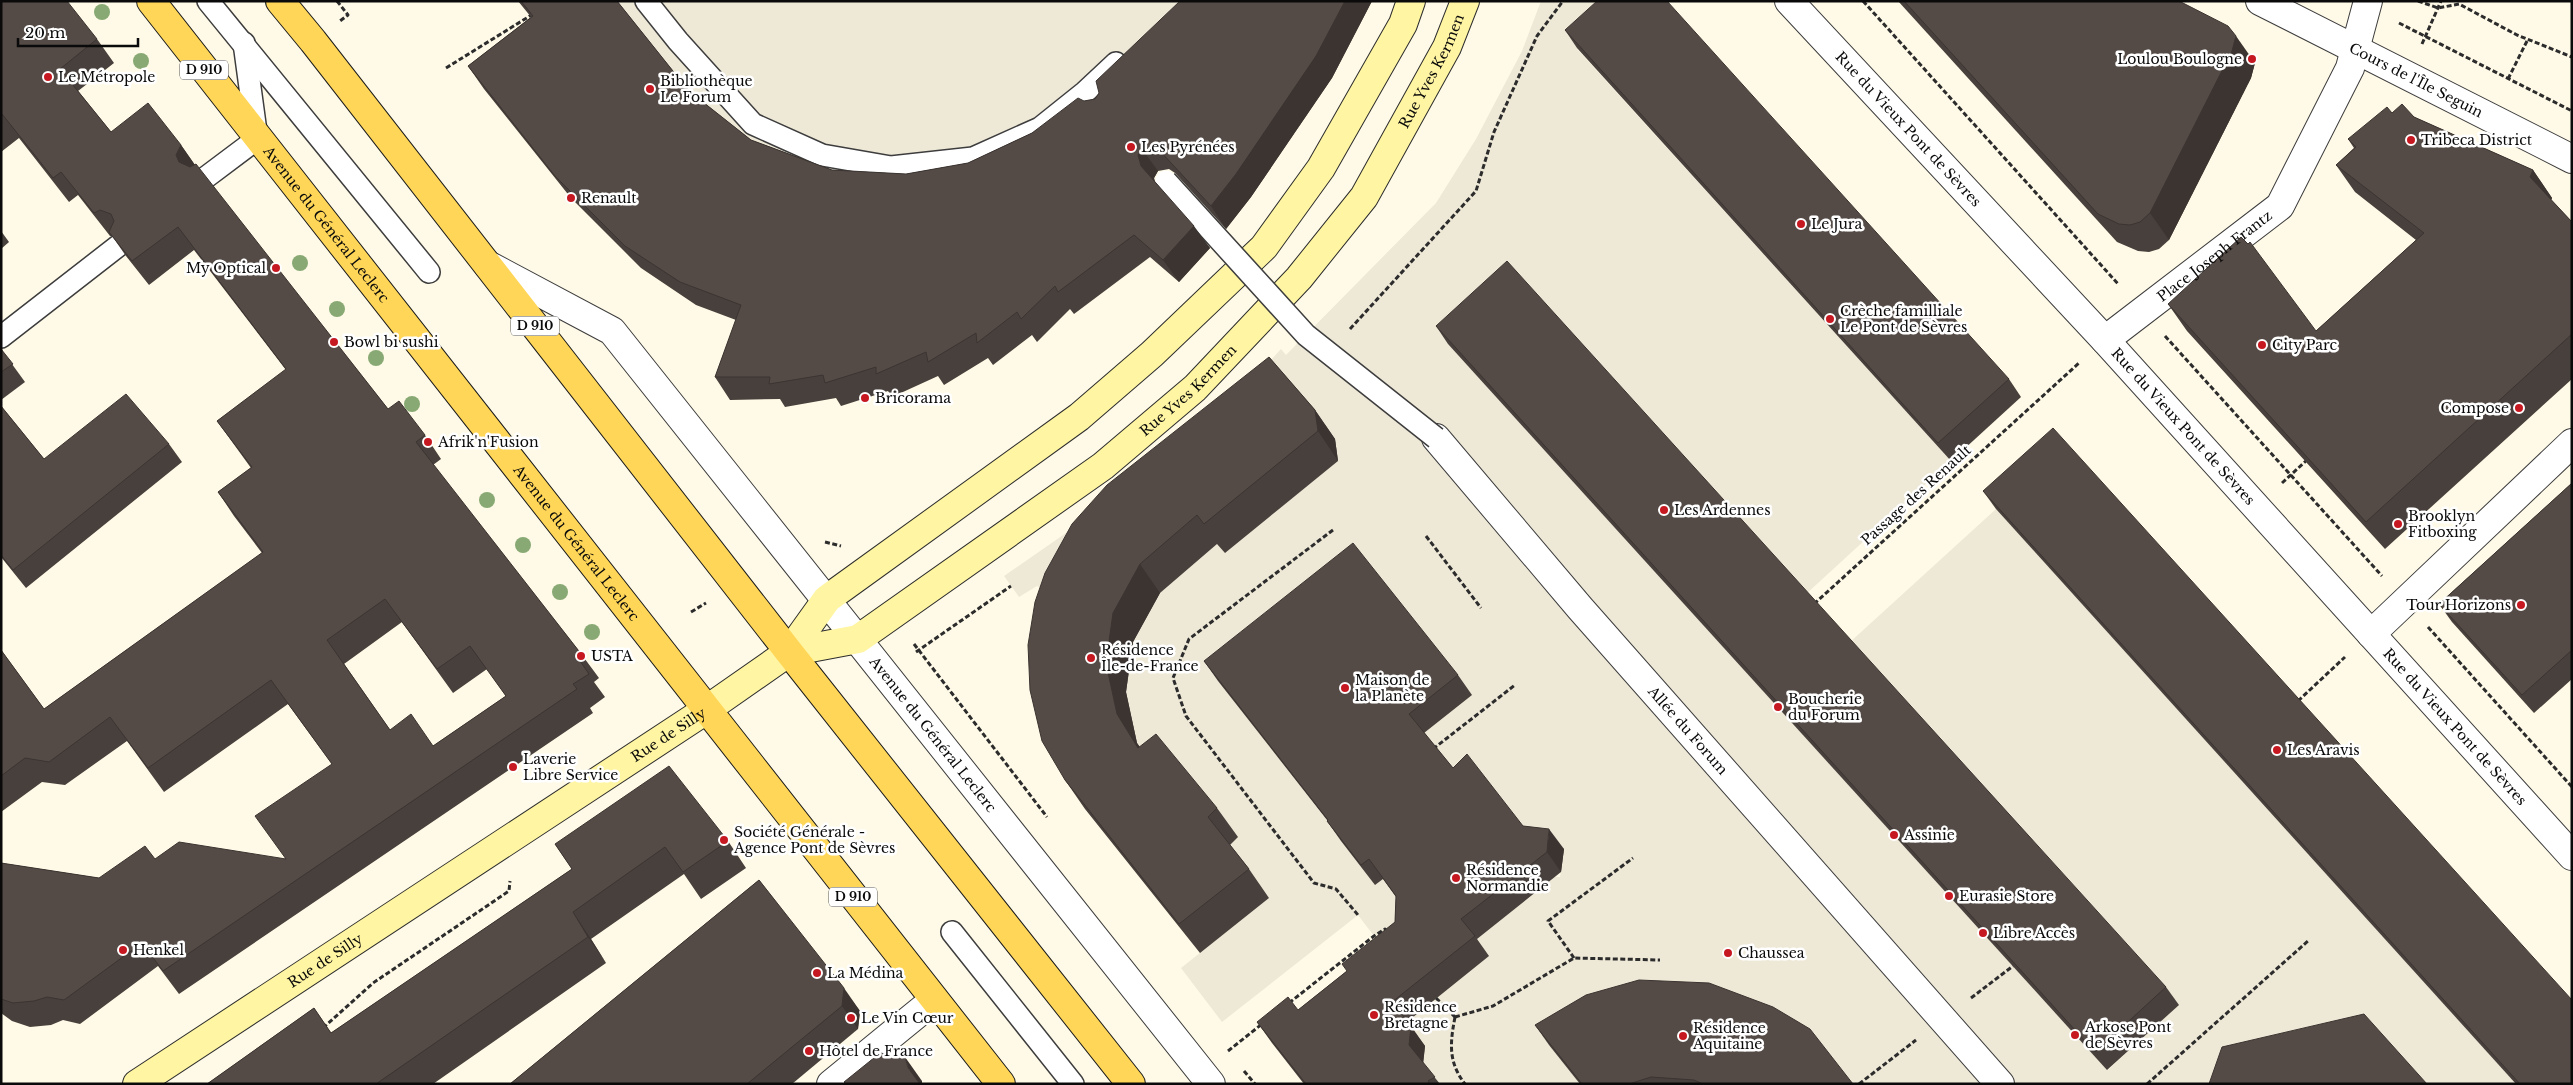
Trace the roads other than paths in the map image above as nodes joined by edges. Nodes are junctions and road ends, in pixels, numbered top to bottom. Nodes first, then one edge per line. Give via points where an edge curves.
1 (151, 1) edge
2 (208, 1) edge
3 (280, 1) edge
4 (646, 1) edge
5 (1411, 1) edge
6 (1466, 1) edge
7 (1789, 1) edge
8 (2260, 1) edge
9 (2367, 4) edge
10 (244, 43) junction
11 (1133, 47) edge
12 (2354, 49) junction
13 (257, 138) junction
14 (2572, 159) edge
15 (205, 178) edge
16 (1166, 181) edge
17 (118, 246) edge
18 (488, 265) junction
19 (429, 272) dead end
20 (1, 336) edge
21 (2105, 340) junction
22 (1436, 438) joint
23 (2572, 443) edge
24 (827, 599) junction
25 (2371, 634) junction
26 (858, 639) junction
27 (789, 652) junction
28 (748, 680) joint
29 (706, 710) junction
30 (2572, 856) edge
31 (952, 932) dead end
32 (934, 1000) junction
33 (1206, 1078) edge
34 (137, 1084) edge
35 (831, 1084) edge
36 (1001, 1084) edge
37 (1073, 1084) edge
38 (1131, 1084) edge
39 (2000, 1084) edge

1 - 13 main road, Avenue du Général Leclerc / D 910
2 - 10 lane
3 - 18 main road, Avenue du Général Leclerc / D 910
4 - 11 lane via 753,124 822,155 891,167 973,158 1040,128 1091,99
5 - 24 street, Rue Yves Kermen via 1403,24 1322,168 1264,247 1152,354 1079,417
6 - 26 street, Rue Yves Kermen via 1447,47 1364,197 1299,278 1195,388 1103,466
7 - 21 street, Rue du Vieux Pont de Sèvres
8 - 12 street, Cours de l'Île Seguin
9 - 12 street, Place Joseph Frantz
10 - 13 lane
10 - 19 lane
12 - 14 street, Cours de l'Île Seguin
12 - 21 street, Place Joseph Frantz via 2350,68 2280,206
13 - 15 lane
13 - 29 main road, Avenue du Général Leclerc / D 910
16 - 22 lane, bridge via 1306,335
17 - 20 lane
18 - 24 street, Avenue du Général Leclerc via 612,331
18 - 27 main road, Avenue du Général Leclerc / D 910
21 - 25 street, Rue du Vieux Pont de Sèvres
22 - 39 street, Allée du Forum via 1587,616
23 - 25 street
24 - 26 street, Avenue du Général Leclerc
24 - 27 street, Rue Yves Kermen
25 - 30 street, Rue du Vieux Pont de Sèvres
26 - 27 street, Rue Yves Kermen
26 - 33 street, Avenue du Général Leclerc
27 - 28 street, Rue Yves Kermen
27 - 38 main road, Avenue du Général Leclerc / D 910
28 - 29 street, Rue de Silly
29 - 32 main road, Avenue du Général Leclerc / D 910
29 - 34 street, Rue de Silly
31 - 37 lane
32 - 35 street
32 - 36 main road, Avenue du Général Leclerc / D 910

